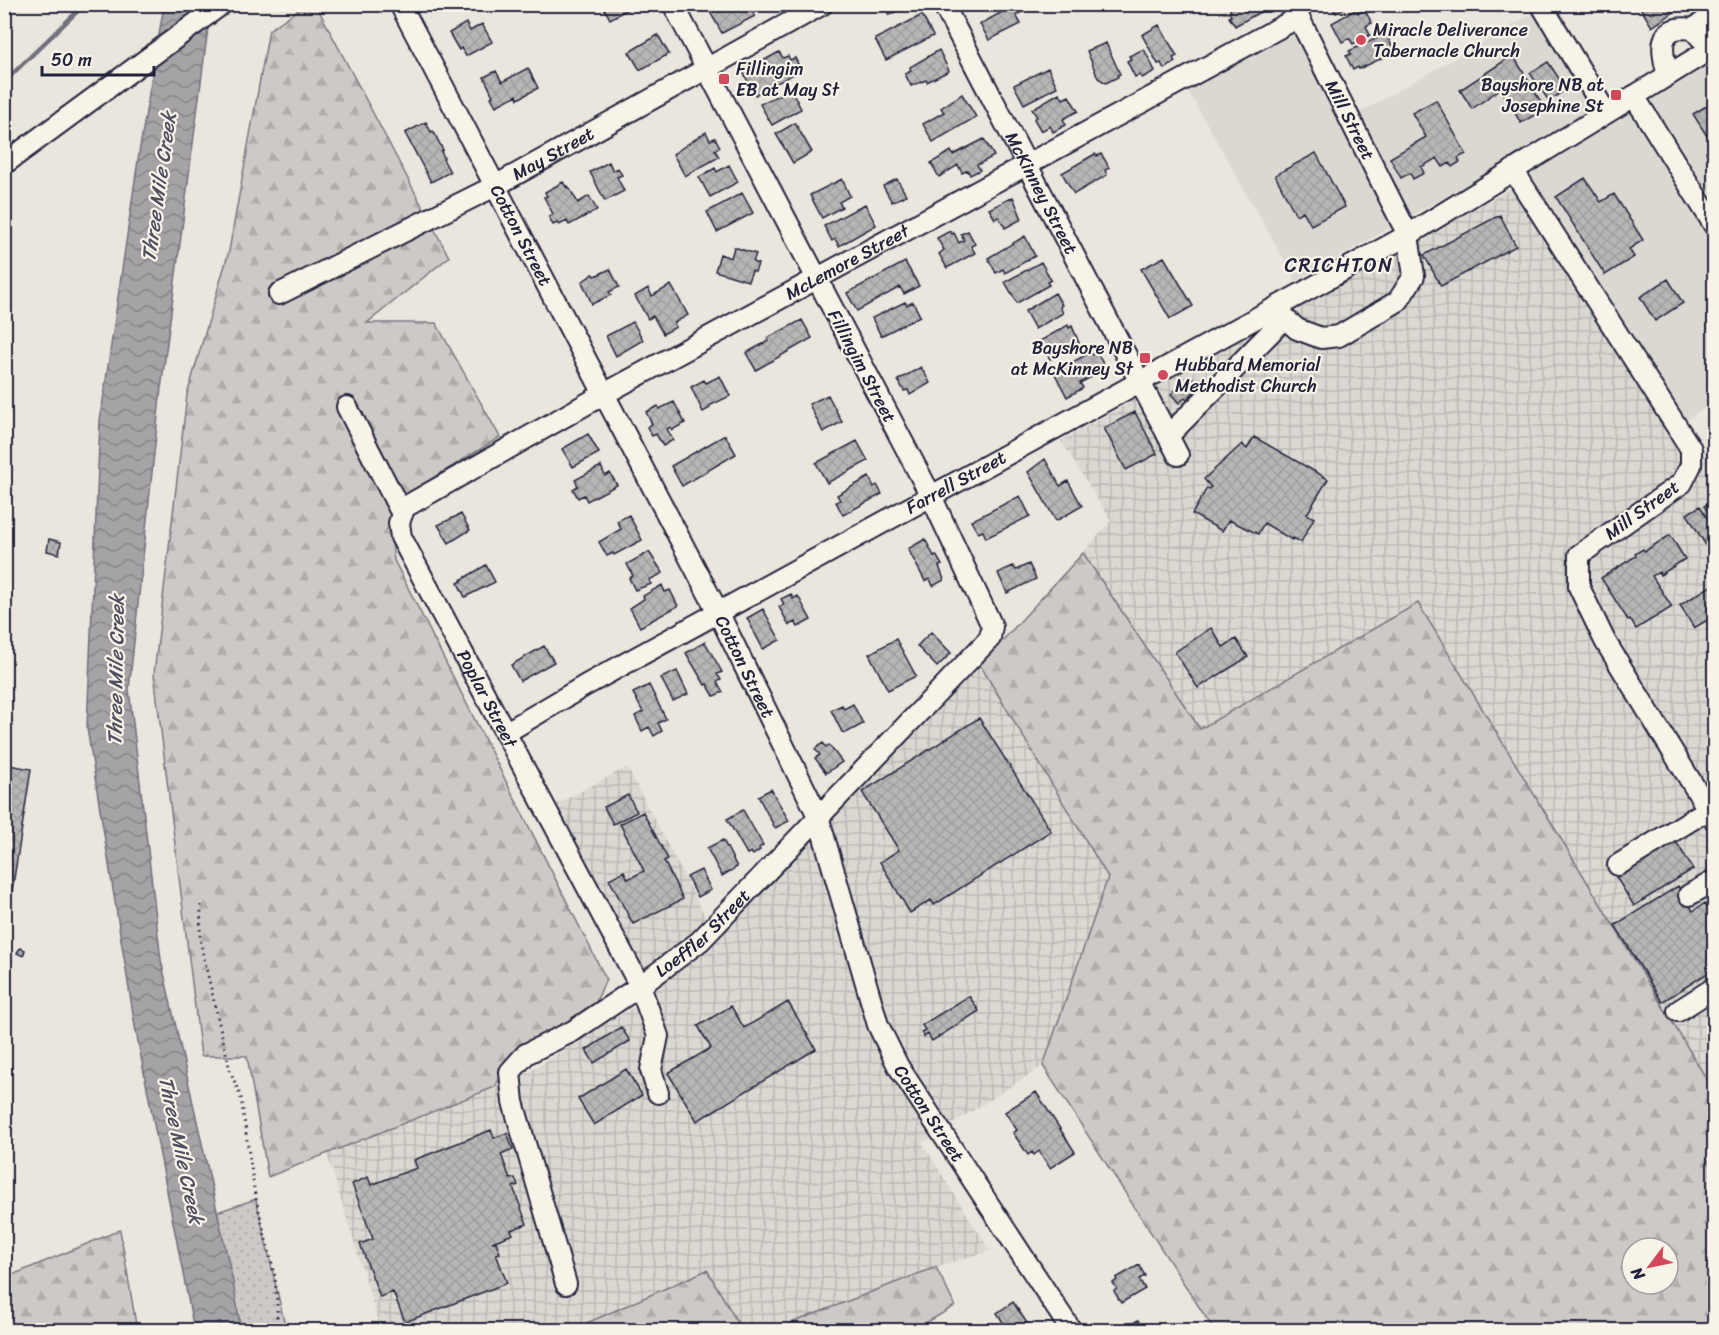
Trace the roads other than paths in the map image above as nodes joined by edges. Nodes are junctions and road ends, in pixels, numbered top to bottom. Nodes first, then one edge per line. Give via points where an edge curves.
1 (222, 4) edge
2 (400, 4) edge
3 (673, 4) edge
4 (823, 4) edge
5 (943, 4) edge
6 (1541, 4) edge
7 (1295, 11) edge
8 (1714, 15) edge
9 (1693, 28) junction
10 (1711, 49) edge
11 (706, 69) junction
12 (1668, 75) junction
13 (1634, 96) junction
14 (1606, 113) junction
15 (4, 164) edge
16 (1027, 165) junction
17 (1513, 170) junction
18 (495, 186) junction
19 (1714, 225) edge
20 (1408, 235) junction
21 (817, 279) junction
22 (279, 294) dead end
23 (1279, 311) junction
24 (1140, 382) junction
25 (604, 394) junction
26 (347, 407) dead end
27 (1168, 436) junction
28 (1178, 455) dead end
29 (931, 496) junction
30 (402, 514) junction
31 (718, 612) junction
32 (943, 688) joint
33 (505, 733) junction
34 (1712, 814) edge
35 (818, 816) junction
36 (1618, 865) dead end
37 (1714, 881) edge
38 (1689, 895) dead end
39 (640, 986) junction
40 (1714, 988) edge
41 (1678, 1011) dead end
42 (658, 1093) dead end
43 (566, 1284) dead end
44 (1071, 1330) edge

1 - 15 street
2 - 18 street, Cotton Street
3 - 11 street, Fillingim Street
4 - 11 street, May Street
5 - 16 street, McKinney Street
6 - 14 street
7 - 16 street, McLemore Street
7 - 20 street, Mill Street
8 - 9 street
9 - 10 street
9 - 12 street via 1681,27 1665,36 1661,47
10 - 12 street, Farrell Street
11 - 18 street, May Street
11 - 21 street, Fillingim Street
12 - 13 street, Farrell Street
13 - 14 street, Farrell Street
13 - 19 street
14 - 17 street, Farrell Street
16 - 21 street, McLemore Street
16 - 24 street, McKinney Street
17 - 20 street, Farrell Street
17 - 34 street, Mill Street via 1691,449 1691,465 1682,483 1580,555 1579,587 1605,641
18 - 22 street, May Street
18 - 25 street, Cotton Street
20 - 23 street, Farrell Street
20 - 23 street, Mill Street via 1414,276 1398,301 1339,336 1321,338 1297,329
21 - 25 street, McLemore Street
21 - 29 street, Fillingim Street
23 - 24 street, Farrell Street
23 - 27 street via 1275,327
24 - 27 street, McKinney Street
24 - 29 street, Farrell Street
25 - 30 street, McLemore Street via 405,507
25 - 31 street, Cotton Street
26 - 30 street, Poplar Street
27 - 28 street, McKinney Street
29 - 31 street, Farrell Street
29 - 32 street, Fillingim Street via 992,626 990,638
30 - 33 street, Poplar Street via 401,537
31 - 33 street, Farrell Street
31 - 35 street, Cotton Street
32 - 35 street, Loeffler Street
33 - 39 street, Poplar Street
34 - 36 street
35 - 39 street, Loeffler Street via 700,941
35 - 44 street, Cotton Street via 878,1025 898,1066
37 - 38 street
39 - 42 street, Poplar Street via 658,1035 651,1070
39 - 43 street, Loeffler Street via 573,1031 526,1054 510,1072 513,1102
40 - 41 street

